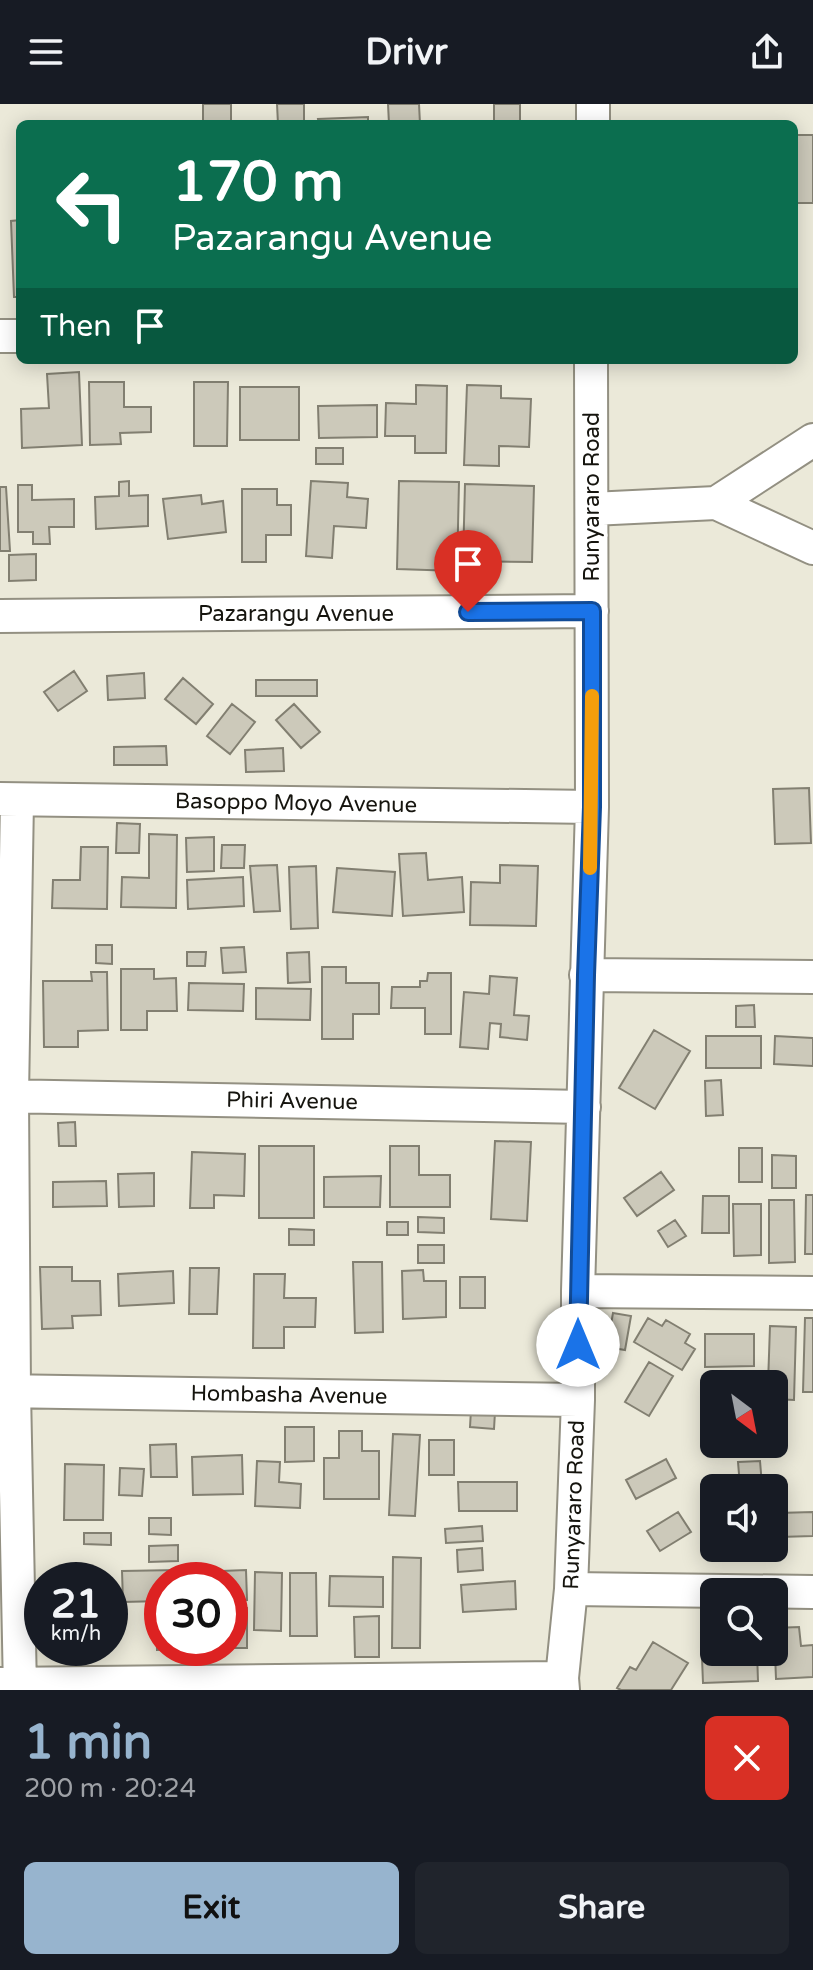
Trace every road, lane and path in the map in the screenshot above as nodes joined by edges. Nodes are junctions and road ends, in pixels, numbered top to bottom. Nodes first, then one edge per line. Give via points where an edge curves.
1 (591, 364) edge
2 (813, 440) edge
3 (716, 503) junction
4 (592, 509) junction
5 (813, 548) edge
6 (592, 611) junction
7 (0, 616) edge
8 (8, 800) edge
9 (592, 807) junction
10 (586, 975) junction
11 (813, 977) edge
12 (6, 1096) edge
13 (584, 1107) junction
14 (578, 1291) junction
15 (813, 1293) edge
16 (7, 1391) edge
17 (578, 1400) junction
18 (571, 1589) junction
19 (813, 1592) edge
20 (562, 1684) edge
21 (13, 1686) edge

1 - 4 street, Runyararo Road
2 - 3 street
3 - 4 street
3 - 5 street
4 - 6 street, Runyararo Road
6 - 7 street, Pazarangu Avenue
6 - 9 street, Runyararo Road
8 - 9 street, Basoppo Moyo Avenue
8 - 12 street
9 - 10 street, Runyararo Road
10 - 11 street
10 - 13 street, Runyararo Road
12 - 13 street, Phiri Avenue
12 - 16 street
13 - 14 street, Runyararo Road
14 - 15 street
14 - 17 street, Runyararo Road
16 - 17 street, Hombasha Avenue
16 - 21 street
17 - 18 street, Runyararo Road
18 - 19 street
18 - 20 street, Runyararo Road
20 - 21 street

